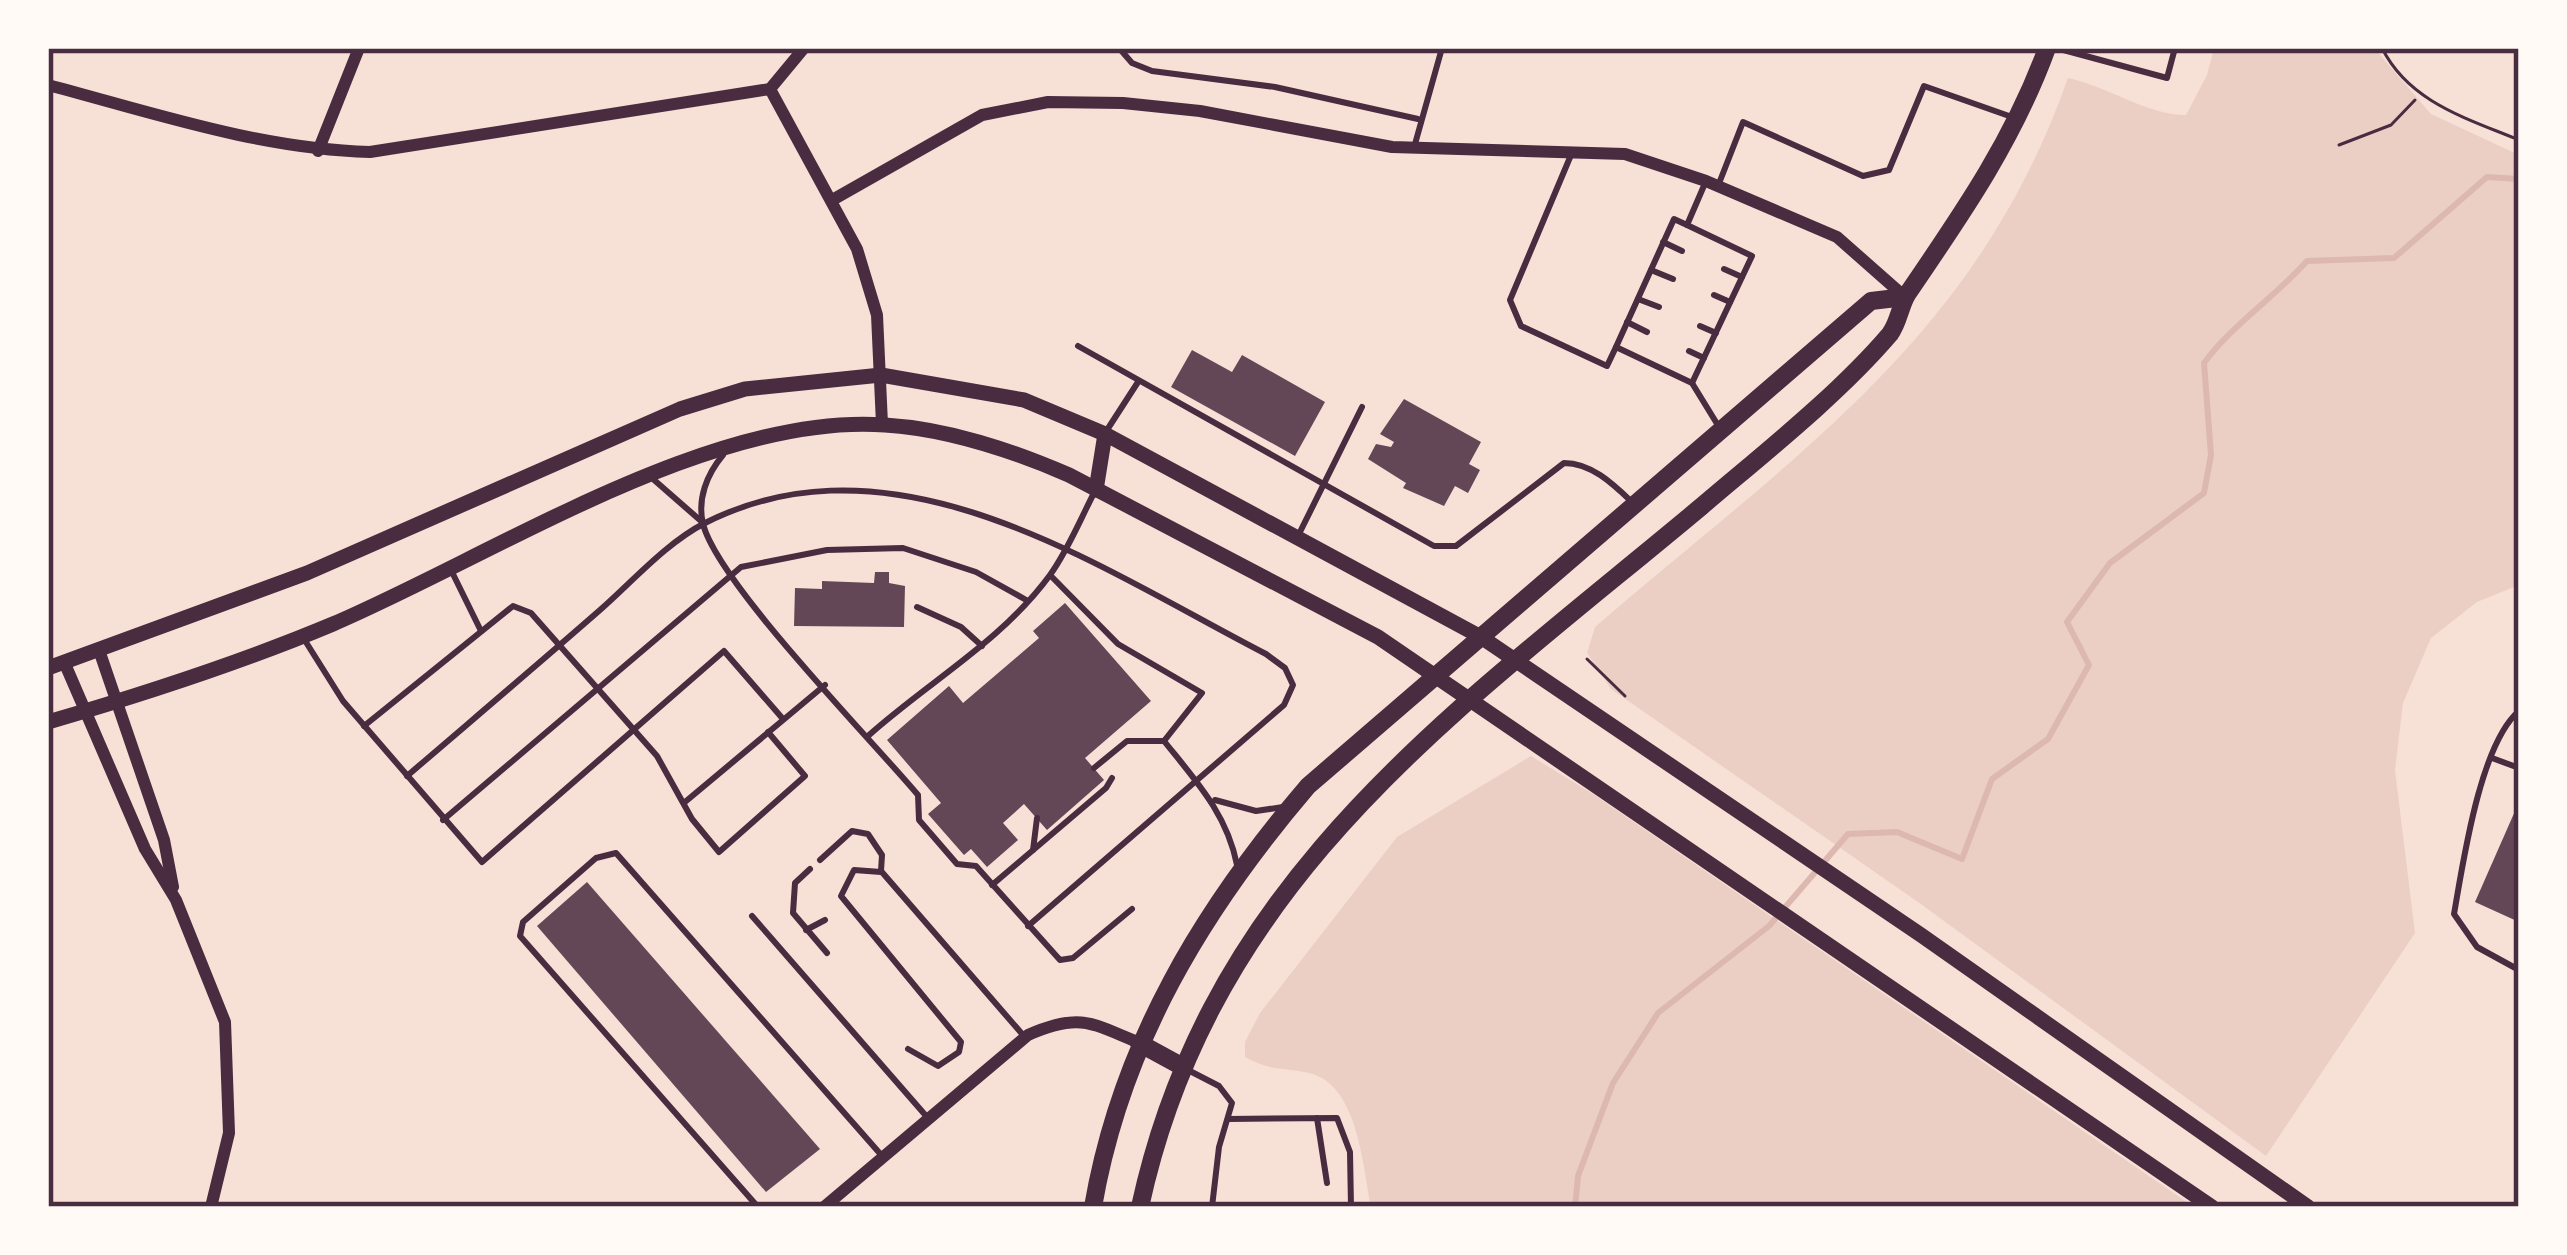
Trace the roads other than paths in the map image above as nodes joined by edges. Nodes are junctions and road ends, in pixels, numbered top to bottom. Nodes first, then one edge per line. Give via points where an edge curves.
1 (359, 48) edge
2 (804, 48) edge
3 (1119, 48) edge
4 (1442, 48) edge
5 (2051, 48) edge
6 (2176, 48) edge
7 (48, 85) edge
8 (770, 89) junction
9 (1418, 119) junction
10 (2017, 119) junction
11 (1415, 148) junction
12 (318, 151) junction
13 (1572, 152) junction
14 (1712, 183) junction
15 (834, 199) junction
16 (1688, 224) junction
17 (1663, 242) junction
18 (1682, 250) dead end
19 (1724, 269) dead end
20 (1651, 270) junction
21 (1742, 277) junction
22 (1673, 279) dead end
23 (1714, 295) dead end
24 (1905, 297) junction
25 (1638, 299) junction
26 (1730, 302) junction
27 (1659, 308) dead end
28 (1627, 322) junction
29 (1700, 326) dead end
30 (1647, 332) dead end
31 (1715, 333) junction
32 (1078, 346) dead end
33 (1616, 347) junction
34 (1689, 351) dead end
35 (1704, 358) junction
36 (880, 375) junction
37 (1138, 382) junction
38 (1692, 383) junction
39 (1362, 407) dead end
40 (882, 424) junction
41 (1723, 433) junction
42 (1105, 434) junction
43 (734, 444) junction
44 (648, 476) junction
45 (1323, 483) junction
46 (1096, 490) junction
47 (1635, 506) junction
48 (703, 524) junction
49 (1298, 536) junction
50 (1065, 550) junction
51 (450, 569) junction
52 (730, 573) junction
53 (1050, 575) junction
54 (1028, 601) junction
55 (917, 607) dead end
56 (481, 631) junction
57 (302, 635) junction
58 (1481, 637) junction
59 (560, 645) junction
60 (982, 646) junction
61 (100, 653) junction
62 (1517, 662) junction
63 (57, 666) edge
64 (1436, 675) junction
65 (825, 685) junction
66 (596, 687) junction
67 (1473, 699) junction
68 (117, 702) junction
69 (85, 711) junction
70 (2519, 711) edge
71 (783, 719) junction
72 (48, 722) edge
73 (364, 726) junction
74 (633, 730) junction
75 (768, 732) junction
76 (868, 736) junction
77 (1164, 741) junction
78 (2492, 758) junction
79 (1094, 768) dead end
80 (2519, 768) edge
81 (406, 776) junction
82 (1112, 778) dead end
83 (1197, 782) junction
84 (1211, 799) junction
85 (684, 804) junction
86 (1292, 804) junction
87 (1037, 818) dead end
88 (443, 820) junction
89 (1033, 850) junction
90 (820, 860) dead end
91 (811, 869) dead end
92 (1238, 869) junction
93 (881, 872) junction
94 (992, 885) junction
95 (176, 900) junction
96 (848, 909) junction
97 (1132, 909) dead end
98 (836, 915) dead end
99 (752, 916) dead end
100 (825, 920) dead end
101 (1028, 926) junction
102 (806, 930) junction
103 (827, 953) dead end
104 (2519, 970) edge
105 (1025, 1038) junction
106 (1139, 1043) junction
107 (908, 1049) dead end
108 (1183, 1067) junction
109 (1317, 1118) junction
110 (1228, 1119) junction
111 (929, 1120) junction
112 (884, 1158) junction
113 (1327, 1183) dead end
114 (211, 1207) edge
115 (758, 1207) edge
116 (824, 1207) edge
117 (1094, 1207) edge
118 (1140, 1207) edge
119 (1212, 1207) edge
120 (1351, 1207) edge
121 (2212, 1207) edge
122 (2308, 1207) edge

1 - 12 street
2 - 8 street
3 - 9 lane via 1152,71 1275,87
4 - 9 lane
5 - 6 lane via 2167,78
5 - 10 main road
7 - 12 street
8 - 12 street via 370,152
8 - 15 street
9 - 11 lane
10 - 14 lane via 1924,86 1888,170 1864,176 1743,122
10 - 24 main road via 1962,218
11 - 13 street
11 - 15 street via 1200,111 1048,103 982,115
13 - 14 street via 1625,154
13 - 33 lane via 1510,300 1521,326 1607,366
14 - 16 lane
14 - 24 street via 1837,237
15 - 36 street via 877,315
16 - 17 lane via 1674,219
16 - 21 lane via 1752,256
17 - 18 lane
17 - 20 lane
19 - 21 lane
20 - 22 lane
20 - 25 lane
21 - 26 lane
23 - 26 lane
24 - 41 main road via 1871,301
24 - 62 main road via 1893,330 1755,461
25 - 27 lane
25 - 28 lane
26 - 31 lane
28 - 30 lane
28 - 33 lane
29 - 31 lane
31 - 35 lane
32 - 37 lane
33 - 38 lane
34 - 35 lane
35 - 38 lane
36 - 40 street
36 - 42 street via 1024,400
36 - 61 street via 745,388 680,409 307,573
37 - 42 lane
37 - 45 lane
38 - 41 lane
39 - 45 lane
40 - 43 street
40 - 46 street via 1016,452
41 - 47 main road
42 - 46 street
42 - 49 street
43 - 44 street
43 - 48 lane via 708,476
44 - 48 lane
44 - 51 street
45 - 47 lane via 1447,549 1564,463 1581,464
45 - 49 lane
46 - 50 lane
46 - 64 street
47 - 58 main road
48 - 50 lane via 765,502 844,490 919,496
48 - 52 lane
48 - 59 lane
49 - 58 street
50 - 53 lane
50 - 83 lane via 1285,668 1291,697
51 - 56 lane
51 - 57 street
52 - 54 lane via 827,550 904,548 976,572
52 - 65 lane
52 - 66 lane
53 - 54 lane
53 - 77 lane via 1118,644 1202,693
54 - 60 lane
55 - 60 lane
56 - 59 lane via 520,607
56 - 73 lane
57 - 68 street
57 - 73 lane
58 - 62 street
58 - 64 main road
59 - 66 lane
59 - 81 lane
60 - 76 lane
61 - 63 street
61 - 68 street
62 - 67 main road
62 - 122 street
63 - 69 street
64 - 67 street
64 - 86 main road
65 - 71 lane
65 - 76 lane
66 - 74 lane
66 - 88 lane
67 - 108 main road via 1381,782 1274,904 1220,986
67 - 121 street
68 - 69 street
68 - 95 street
69 - 72 street
69 - 95 street
70 - 78 lane via 2498,734
71 - 74 lane via 724,651
71 - 75 lane
73 - 81 lane
74 - 85 lane
74 - 88 lane via 482,862
75 - 85 lane
75 - 85 lane via 805,776 719,851
76 - 94 lane via 918,795 919,820 958,864 976,866
77 - 79 lane via 1127,742
77 - 83 lane
78 - 80 lane
78 - 104 lane via 2454,914 2477,946
81 - 88 lane
82 - 89 lane
83 - 84 lane
83 - 101 lane
84 - 86 lane via 1256,812
84 - 92 lane
86 - 92 main road
87 - 89 lane
89 - 94 lane
90 - 93 lane via 861,830 882,855
91 - 102 lane via 791,897
92 - 106 main road
93 - 96 lane via 847,876 841,896
93 - 105 lane
94 - 101 lane
95 - 114 street via 225,1022 229,1133
96 - 98 lane
96 - 107 lane via 961,1042 938,1066
97 - 101 lane via 1073,958 1060,960
99 - 111 lane
100 - 102 lane
102 - 103 lane
105 - 106 street via 1061,1020 1094,1022
105 - 111 street
106 - 108 main road
106 - 117 main road
108 - 110 lane via 1220,1086 1232,1103
108 - 118 main road
109 - 110 lane
109 - 113 lane
109 - 120 lane via 1337,1118 1350,1152
110 - 119 lane
111 - 112 street
112 - 115 lane via 616,853 596,858 523,922 520,936
112 - 116 street

